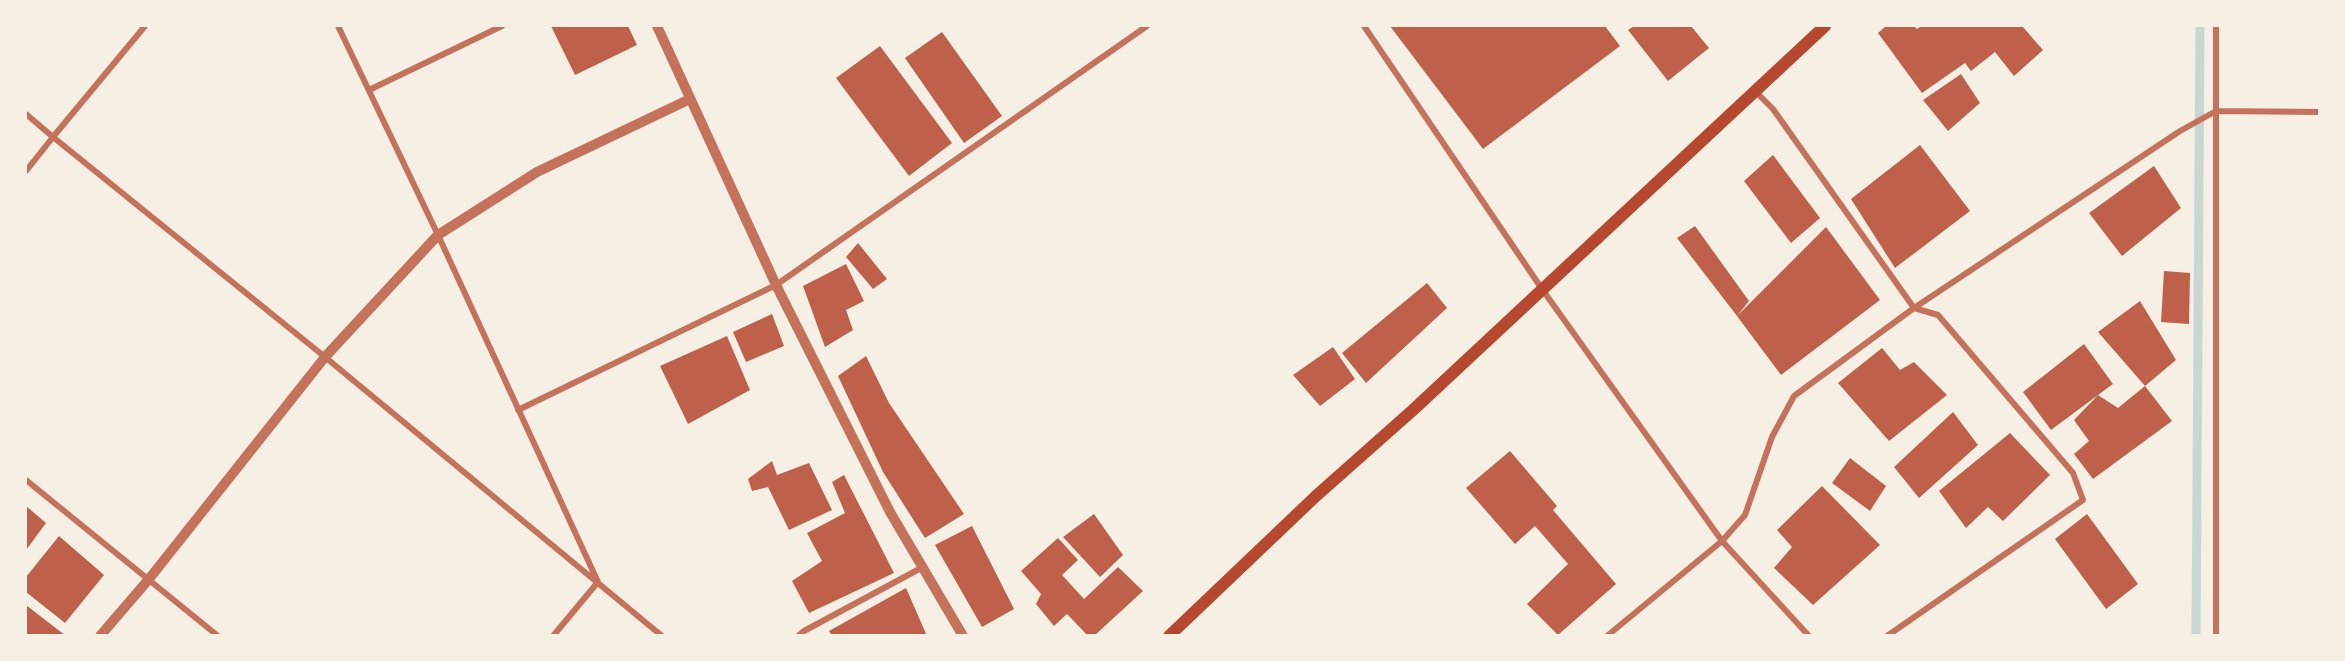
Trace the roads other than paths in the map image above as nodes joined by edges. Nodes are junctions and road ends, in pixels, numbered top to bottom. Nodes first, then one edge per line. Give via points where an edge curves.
1 (145, 26) edge
2 (338, 26) edge
3 (502, 26) edge
4 (657, 26) edge
5 (1147, 26) edge
6 (1364, 26) edge
7 (1825, 26) edge
8 (2217, 26) edge
9 (369, 90) junction
10 (1755, 91) junction
11 (690, 99) junction
12 (2216, 111) junction
13 (2319, 112) edge
14 (26, 114) edge
15 (53, 137) junction
16 (26, 171) edge
17 (438, 235) junction
18 (776, 285) junction
19 (1542, 289) junction
20 (1914, 308) junction
21 (326, 357) junction
22 (518, 410) junction
23 (26, 480) edge
24 (1722, 541) junction
25 (923, 567) junction
26 (149, 579) junction
27 (598, 582) junction
28 (100, 636) edge
29 (218, 636) edge
30 (554, 636) edge
31 (662, 636) edge
32 (798, 636) edge
33 (963, 636) edge
34 (1169, 636) edge
35 (1607, 636) edge
36 (1809, 636) edge
37 (1887, 636) edge
38 (2216, 636) edge

1 - 15 street
2 - 9 street
3 - 9 street
4 - 11 street
5 - 18 street
6 - 19 street
7 - 10 main road
8 - 12 street
9 - 17 street
10 - 19 main road
10 - 20 street via 1773,109
11 - 17 street via 537,172
11 - 18 street
12 - 13 street
12 - 20 street
12 - 38 street
14 - 15 street
15 - 16 street
15 - 21 street
17 - 21 street
17 - 22 street
18 - 22 street
18 - 25 street via 890,512
19 - 24 street
19 - 34 main road
20 - 24 street via 1794,396 1772,437 1745,515
20 - 37 street via 1938,315 2073,473 2083,500
21 - 26 street
21 - 27 street
22 - 27 street
23 - 26 street
24 - 35 street
24 - 36 street
25 - 32 street
25 - 33 street
26 - 28 street
26 - 29 street
27 - 30 street
27 - 31 street

